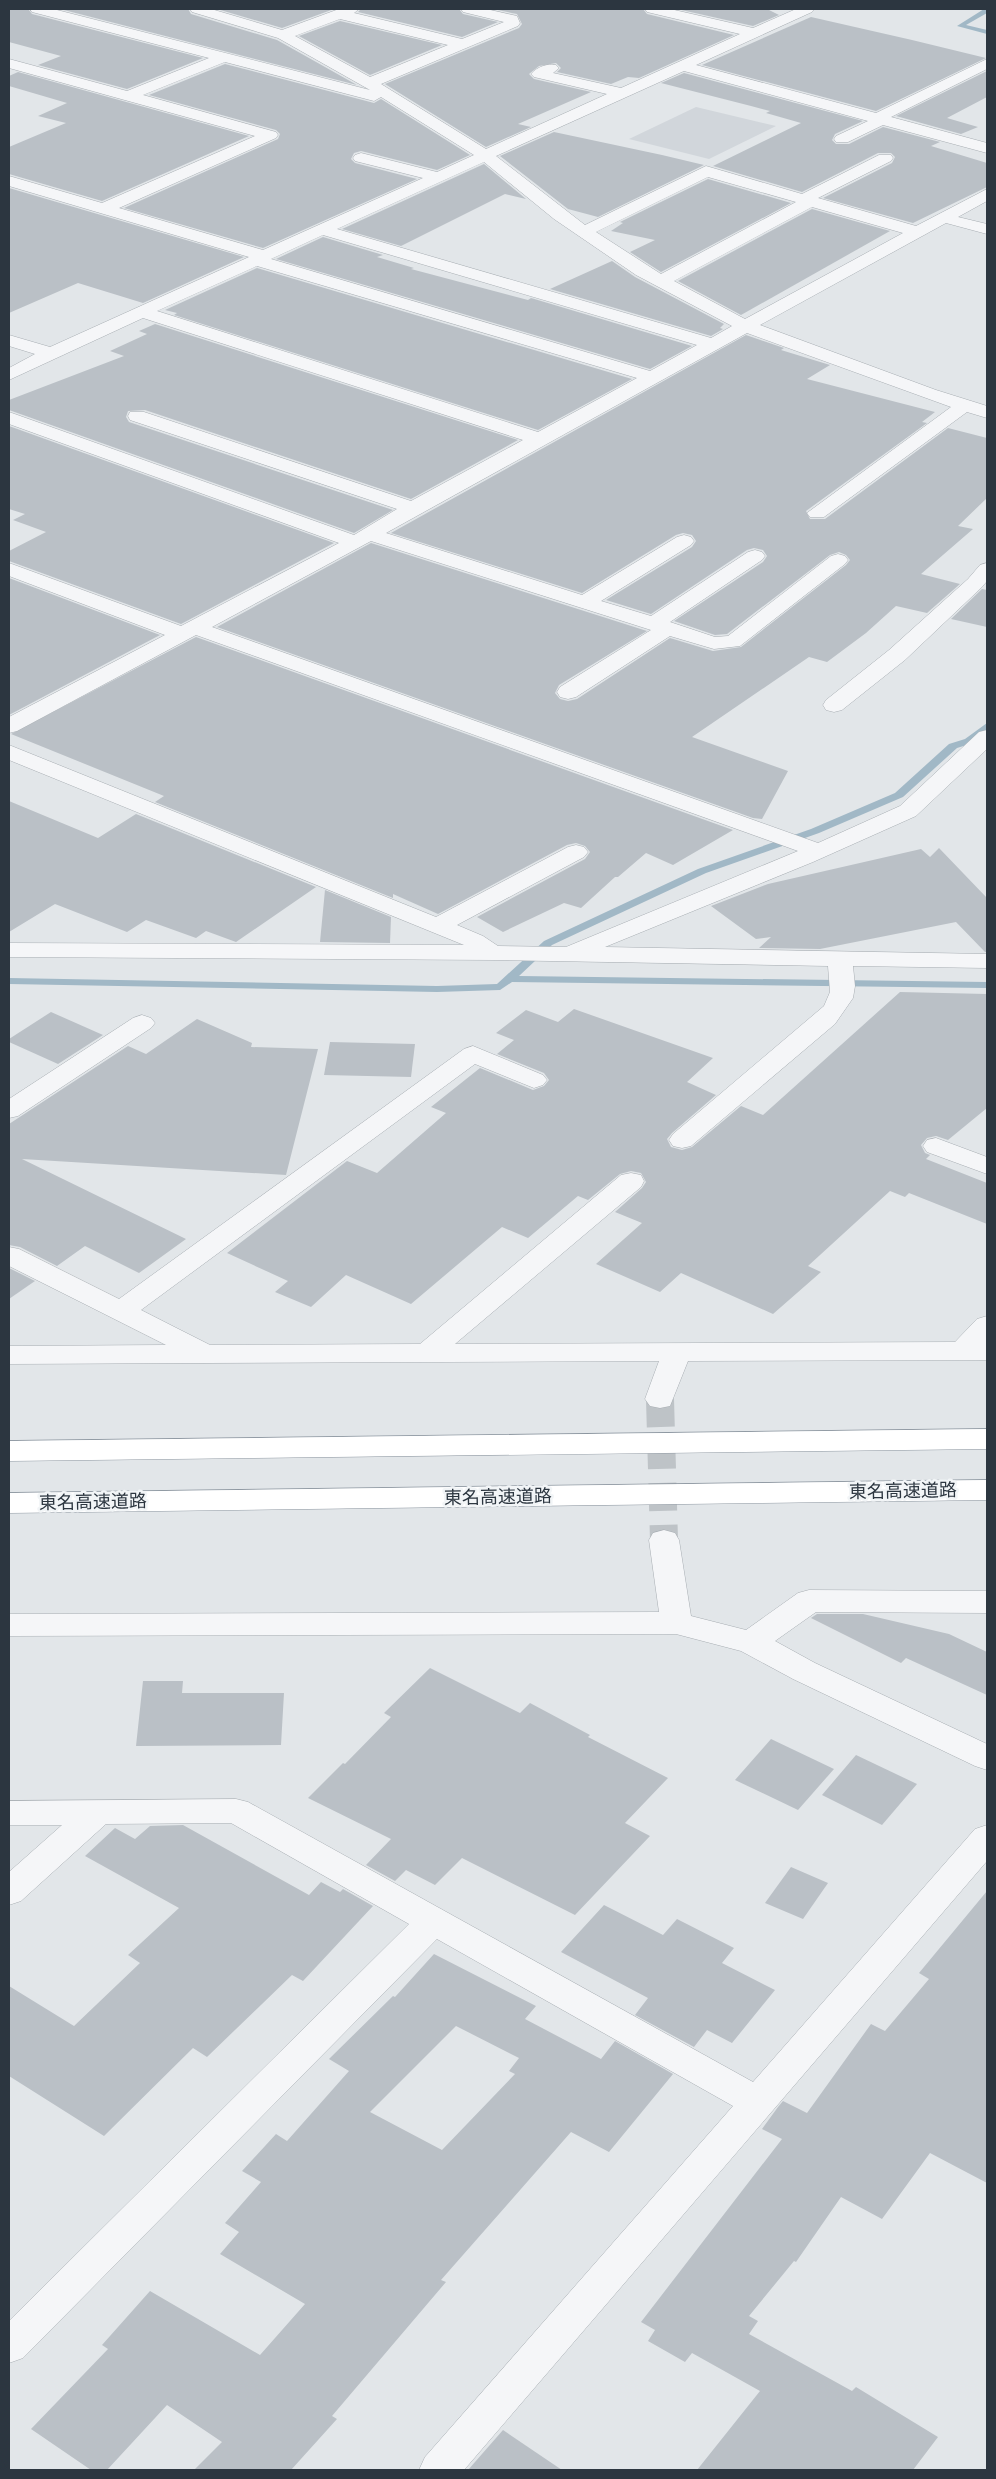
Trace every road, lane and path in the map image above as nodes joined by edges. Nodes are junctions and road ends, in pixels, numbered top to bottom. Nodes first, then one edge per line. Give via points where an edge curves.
1 (37, 9) edge
2 (197, 9) edge
3 (468, 9) edge
4 (652, 9) edge
5 (807, 9) edge
6 (346, 11) edge
7 (755, 33) junction
8 (283, 35) junction
9 (464, 44) junction
10 (222, 58) junction
11 (9, 63) edge
12 (987, 63) edge
13 (683, 66) junction
14 (551, 68) dead end
15 (369, 83) junction
16 (623, 94) junction
17 (128, 96) junction
18 (396, 102) junction
19 (878, 119) junction
20 (842, 139) dead end
21 (983, 143) edge
22 (485, 156) junction
23 (361, 158) dead end
24 (884, 158) dead end
25 (439, 177) junction
26 (9, 181) edge
27 (987, 194) edge
28 (808, 200) junction
29 (105, 208) junction
30 (944, 218) junction
31 (987, 229) edge
32 (323, 230) junction
33 (584, 232) junction
34 (918, 232) junction
35 (261, 258) junction
36 (661, 281) junction
37 (142, 312) junction
38 (745, 326) junction
39 (9, 340) edge
40 (712, 344) junction
41 (51, 353) junction
42 (9, 375) edge
43 (652, 377) junction
44 (965, 405) junction
45 (987, 412) edge
46 (137, 416) dead end
47 (9, 418) edge
48 (540, 439) junction
49 (413, 508) junction
50 (817, 513) dead end
51 (362, 538) junction
52 (684, 541) dead end
53 (755, 556) dead end
54 (838, 560) dead end
55 (9, 568) edge
56 (987, 569) edge
57 (584, 602) junction
58 (660, 626) junction
59 (189, 631) junction
60 (568, 692) dead end
61 (834, 705) dead end
62 (9, 726) edge
63 (987, 737) edge
64 (9, 752) edge
65 (819, 851) junction
66 (576, 852) dead end
67 (438, 926) junction
68 (9, 950) edge
69 (493, 953) junction
70 (564, 955) junction
71 (987, 961) edge
72 (841, 975) junction
73 (142, 1023) dead end
74 (534, 1080) dead end
75 (9, 1110) edge
76 (682, 1140) dead end
77 (936, 1146) dead end
78 (987, 1166) edge
79 (631, 1181) dead end
80 (9, 1255) edge
81 (121, 1311) junction
82 (987, 1325) edge
83 (975, 1351) edge
84 (204, 1353) junction
85 (676, 1353) junction
86 (426, 1354) junction
87 (9, 1355) edge
88 (660, 1399) tunnel mouth
89 (987, 1439) edge
90 (9, 1452) edge
91 (987, 1490) edge
92 (9, 1503) edge
93 (664, 1540) tunnel mouth
94 (987, 1602) edge
95 (676, 1623) junction
96 (9, 1625) edge
97 (751, 1642) junction
98 (987, 1758) edge
99 (9, 1812) edge
100 (98, 1812) junction
101 (987, 1838) edge
102 (9, 1892) edge
103 (433, 1921) junction
104 (759, 2103) junction
105 (9, 2346) edge
106 (439, 2470) edge

1 - 10 street
2 - 8 street
3 - 9 street via 512,19 513,23
4 - 7 street
5 - 7 street
6 - 8 street
6 - 9 street
7 - 13 street
8 - 15 street
9 - 15 street
10 - 17 street
10 - 18 street
11 - 17 street
12 - 19 street
13 - 16 street
13 - 19 street
14 - 16 street via 539,74
15 - 18 street
16 - 22 street
17 - 29 street via 270,135
18 - 22 street
19 - 20 street
19 - 21 street
22 - 25 street
22 - 33 street
23 - 25 street
24 - 28 street
25 - 32 street
26 - 29 street
27 - 30 street
28 - 33 street via 706,171
28 - 34 street
28 - 36 street
29 - 35 street
30 - 31 street
30 - 34 street
32 - 35 street
32 - 40 street
33 - 36 street
34 - 38 street
35 - 37 street
35 - 43 street
36 - 38 street
37 - 41 street
37 - 48 street
38 - 40 street
38 - 44 street
39 - 41 street
40 - 43 street
41 - 42 street
43 - 48 street
44 - 45 street
44 - 50 street
46 - 49 street
47 - 51 street
48 - 49 street
49 - 51 street
51 - 57 street
51 - 59 street
52 - 57 street
53 - 58 street
54 - 58 street via 733,642 714,643
55 - 59 street
56 - 61 street via 898,655
57 - 58 street
58 - 60 street
59 - 62 street
59 - 65 street
63 - 65 street via 908,811
64 - 67 street
65 - 70 street
66 - 67 street
67 - 69 street
68 - 69 street
69 - 70 street
70 - 72 street
71 - 72 street
72 - 76 street via 837,1007 826,1019
73 - 75 street
74 - 81 street via 473,1054
77 - 78 street
79 - 86 street
80 - 81 street
81 - 84 street
82 - 83 street
83 - 85 street
84 - 86 street
84 - 87 street
85 - 86 street
85 - 88 street
89 - 90 highway
91 - 92 highway, 東名高速道路
93 - 95 street
94 - 97 street via 809,1601
95 - 96 street
95 - 97 street
97 - 98 street via 804,1671
99 - 100 street
100 - 102 street
100 - 103 street via 236,1811
101 - 104 street
103 - 104 street
103 - 105 street
104 - 106 street

